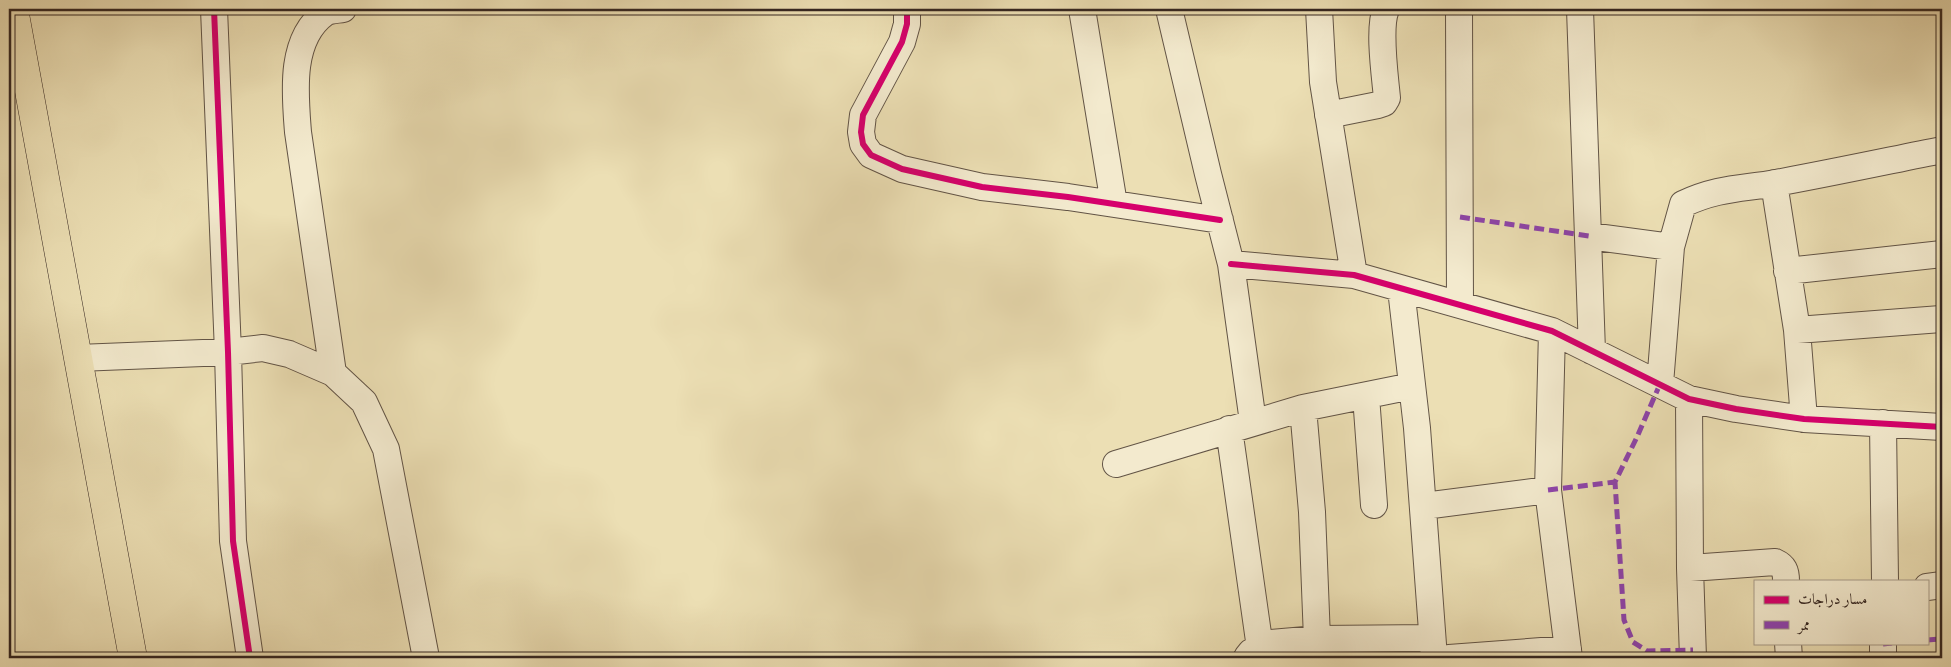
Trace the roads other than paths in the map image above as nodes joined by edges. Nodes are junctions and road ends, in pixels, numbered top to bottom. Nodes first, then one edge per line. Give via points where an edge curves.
1 (14, 9) edge
2 (214, 9) edge
3 (343, 9) edge
4 (907, 9) edge
5 (1082, 9) edge
6 (1170, 9) edge
7 (1319, 9) edge
8 (1386, 9) edge
9 (1459, 9) edge
10 (1580, 9) edge
11 (1328, 115) junction
12 (1942, 150) edge
13 (1774, 183) junction
14 (1114, 204) junction
15 (1220, 220) junction
16 (1589, 236) junction
17 (1671, 247) junction
18 (1942, 254) edge
19 (1231, 264) junction
20 (1787, 271) junction
21 (1354, 275) junction
22 (1401, 289) junction
23 (1460, 304) junction
24 (1941, 319) dead end
25 (1797, 330) junction
26 (1552, 331) junction
27 (1592, 351) junction
28 (228, 352) junction
29 (78, 358) junction
30 (333, 373) junction
31 (1660, 384) junction
32 (1412, 386) junction
33 (1366, 396) junction
34 (1689, 399) junction
35 (1303, 408) junction
36 (1804, 419) junction
37 (1883, 423) junction
38 (1241, 425) junction
39 (1942, 427) edge
40 (1116, 464) dead end
41 (1548, 490) junction
42 (1374, 505) dead end
43 (1424, 506) junction
44 (1690, 568) junction
45 (1786, 580) edge
46 (1885, 580) edge
47 (1942, 585) edge
48 (1928, 587) edge
49 (1317, 639) junction
50 (1788, 644) edge
51 (1884, 644) edge
52 (1433, 648) edge
53 (1253, 653) edge
54 (1569, 654) edge
55 (133, 658) edge
56 (250, 658) edge
57 (426, 658) edge
58 (1449, 658) edge
59 (1693, 658) edge
60 (1789, 658) edge
61 (1883, 658) edge

1 - 29 main road
2 - 28 street
3 - 30 street via 326,12 307,31 298,60 295,96
4 - 14 street via 902,42 863,115 860,132 871,155 902,169 982,187
5 - 14 street
6 - 15 street
7 - 11 street
8 - 11 street via 1383,41 1387,98 1378,105
9 - 23 street
10 - 16 street
11 - 21 street
12 - 13 street
13 - 17 street via 1729,188 1683,204
13 - 20 street
14 - 15 street
15 - 19 street
16 - 17 street
16 - 27 street
17 - 31 street
18 - 20 street
19 - 21 street
19 - 38 street
20 - 25 street
21 - 22 street
22 - 23 street
22 - 32 street
23 - 26 street
24 - 25 street
25 - 36 street
26 - 27 street
26 - 41 street
27 - 31 street
28 - 29 street
28 - 30 street via 263,348 289,354
28 - 56 street via 233,541
29 - 55 main road
30 - 57 street via 364,402 386,449
31 - 34 street
32 - 33 street
32 - 43 street
33 - 35 street
33 - 42 street
34 - 36 street
34 - 44 street
35 - 38 street
35 - 49 street via 1312,512
36 - 37 street
37 - 39 street
37 - 46 street
38 - 40 street
38 - 53 street
41 - 43 street
41 - 54 street
43 - 52 street
44 - 45 street via 1775,562 1786,571
44 - 59 street
47 - 48 street
49 - 52 street
49 - 53 street via 1271,643
50 - 60 street
51 - 61 street
54 - 58 street

